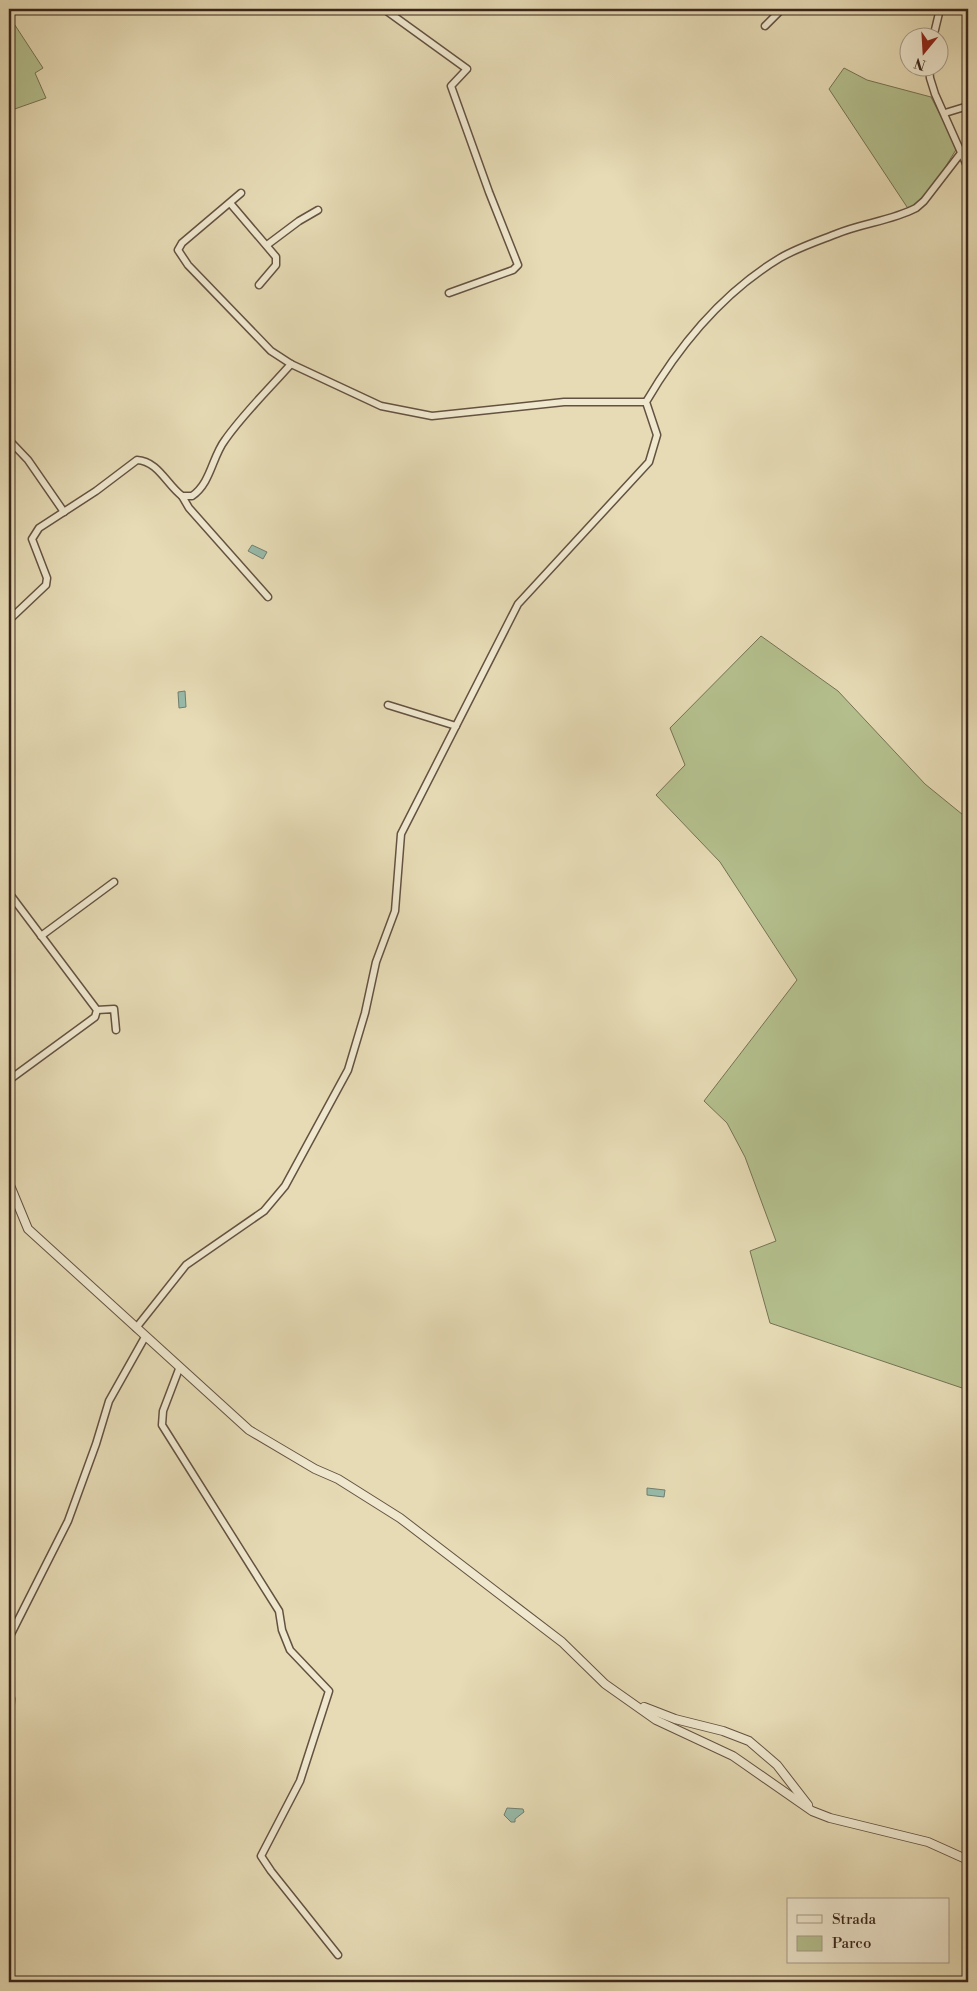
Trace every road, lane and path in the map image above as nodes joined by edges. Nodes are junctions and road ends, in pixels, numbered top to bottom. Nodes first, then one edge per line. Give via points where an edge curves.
1 (384, 9) edge
2 (782, 9) edge
3 (940, 9) edge
4 (766, 26) dead end
5 (935, 28) edge
6 (931, 78) edge
7 (968, 106) edge
8 (945, 113) junction
9 (961, 153) junction
10 (968, 168) edge
11 (241, 193) dead end
12 (230, 203) junction
13 (318, 210) dead end
14 (267, 245) junction
15 (259, 285) dead end
16 (449, 293) dead end
17 (291, 364) junction
18 (646, 402) junction
19 (9, 440) edge
20 (182, 496) junction
21 (64, 512) junction
22 (268, 597) dead end
23 (9, 620) edge
24 (388, 705) dead end
25 (456, 726) junction
26 (114, 882) dead end
27 (9, 893) edge
28 (41, 936) junction
29 (96, 1010) junction
30 (116, 1030) dead end
31 (9, 1080) edge
32 (9, 1184) edge
33 (136, 1328) junction
34 (145, 1337) junction
35 (179, 1369) junction
36 (9, 1638) edge
37 (9, 1690) edge
38 (631, 1701) junction
39 (9, 1724) edge
40 (820, 1814) junction
41 (968, 1860) edge
42 (338, 1955) dead end

1 - 16 street via 467,69 451,86 518,265 513,270
2 - 4 street
3 - 5 street
6 - 8 street
7 - 8 street
8 - 9 street
9 - 10 street
9 - 18 street via 916,208 860,224 781,258 732,293 704,320 667,366
11 - 12 street
12 - 14 street
12 - 17 street via 182,242 178,250 188,266 271,351
13 - 14 street
14 - 15 street via 276,258 276,265
17 - 18 street via 380,406 432,416 564,402
17 - 20 street via 223,442 211,471 196,493 186,498
18 - 25 street via 656,436 649,462 518,604
19 - 21 street via 24,454
20 - 21 street via 154,466 137,460
20 - 22 street
21 - 23 street via 39,528 33,536 47,578 46,585
24 - 25 street
25 - 33 street via 401,834 395,911 376,962 348,1070 329,1107 285,1186 264,1211 186,1265
26 - 28 street
27 - 28 street
28 - 29 street
29 - 30 street via 114,1009
29 - 31 street via 95,1018
32 - 33 street via 28,1229
33 - 34 street
34 - 35 street
34 - 36 street via 109,1401 68,1521
35 - 38 street via 263,1440 338,1478 400,1518 562,1642 605,1684
35 - 42 street via 163,1412 162,1425 279,1611 290,1650 329,1691 300,1781 261,1856
37 - 39 street
38 - 40 street via 662,1724 733,1756
38 - 40 street via 675,1720 717,1729 749,1741 769,1757 798,1794
40 - 41 street via 928,1842

